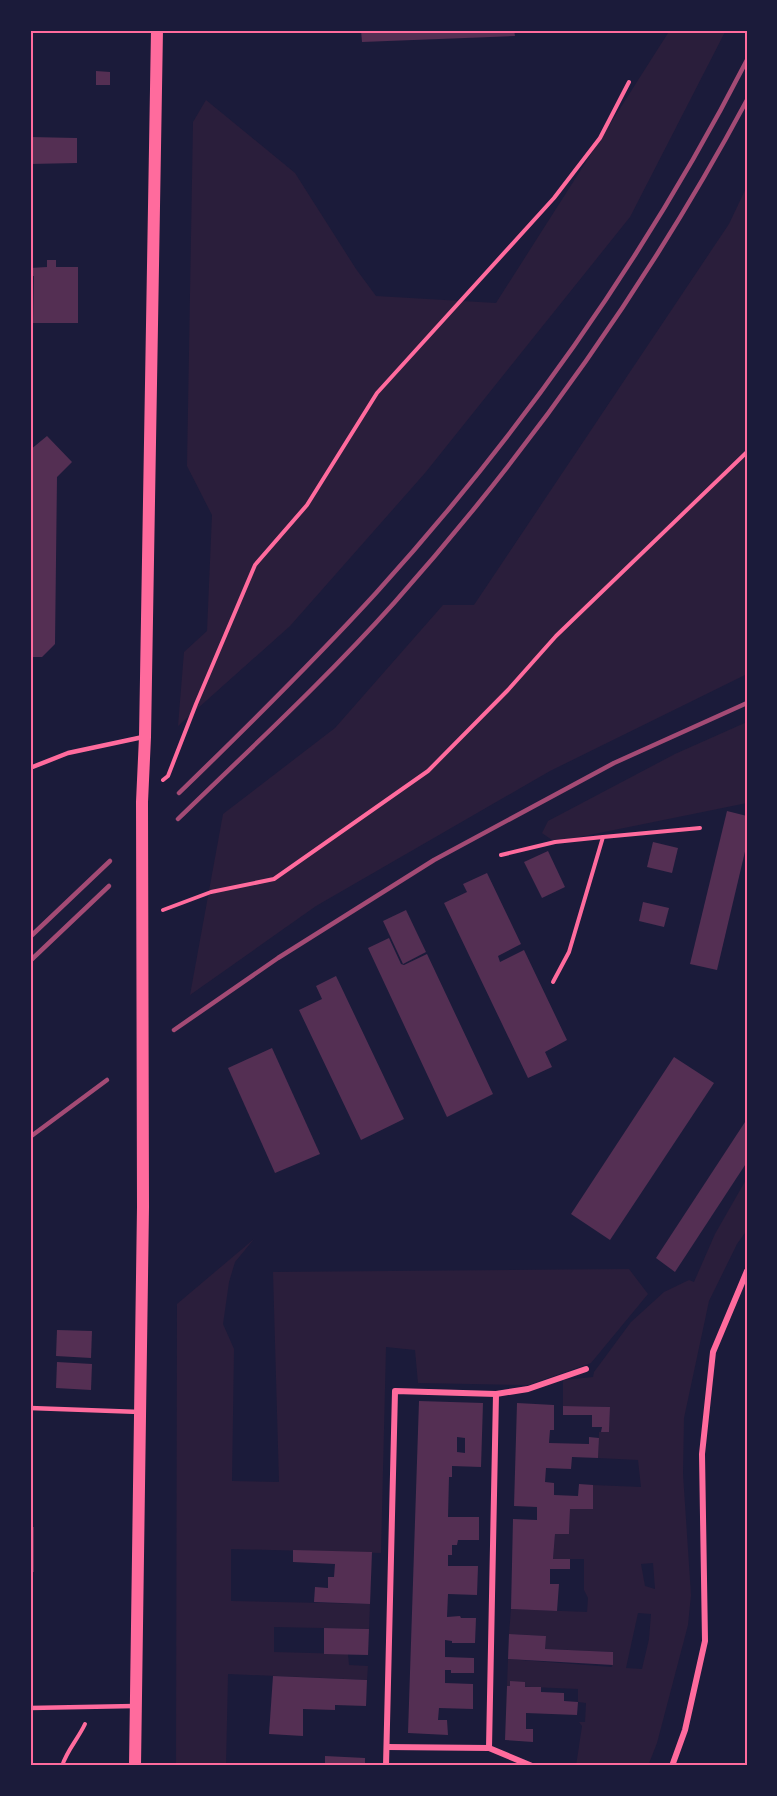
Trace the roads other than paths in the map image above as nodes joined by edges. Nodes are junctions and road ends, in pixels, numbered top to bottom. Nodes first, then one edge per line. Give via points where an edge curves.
1 (157, 30) edge
2 (145, 737) junction
3 (30, 768) edge
4 (747, 1271) edge
5 (586, 1369) dead end
6 (496, 1394) junction
7 (30, 1408) edge
8 (140, 1412) junction
9 (135, 1706) junction
10 (30, 1708) edge
11 (387, 1747) junction
12 (489, 1748) junction
13 (135, 1766) edge
14 (386, 1766) edge
15 (532, 1766) edge
16 (672, 1766) edge

1 - 2 main road
2 - 3 lane via 68,753
2 - 8 main road
4 - 16 street via 713,1352 702,1454 705,1641 685,1730
5 - 6 street via 528,1389
6 - 11 street via 395,1391
6 - 12 street
7 - 8 lane
8 - 9 main road
9 - 10 lane
9 - 13 main road
11 - 12 street
11 - 14 street
12 - 15 street

